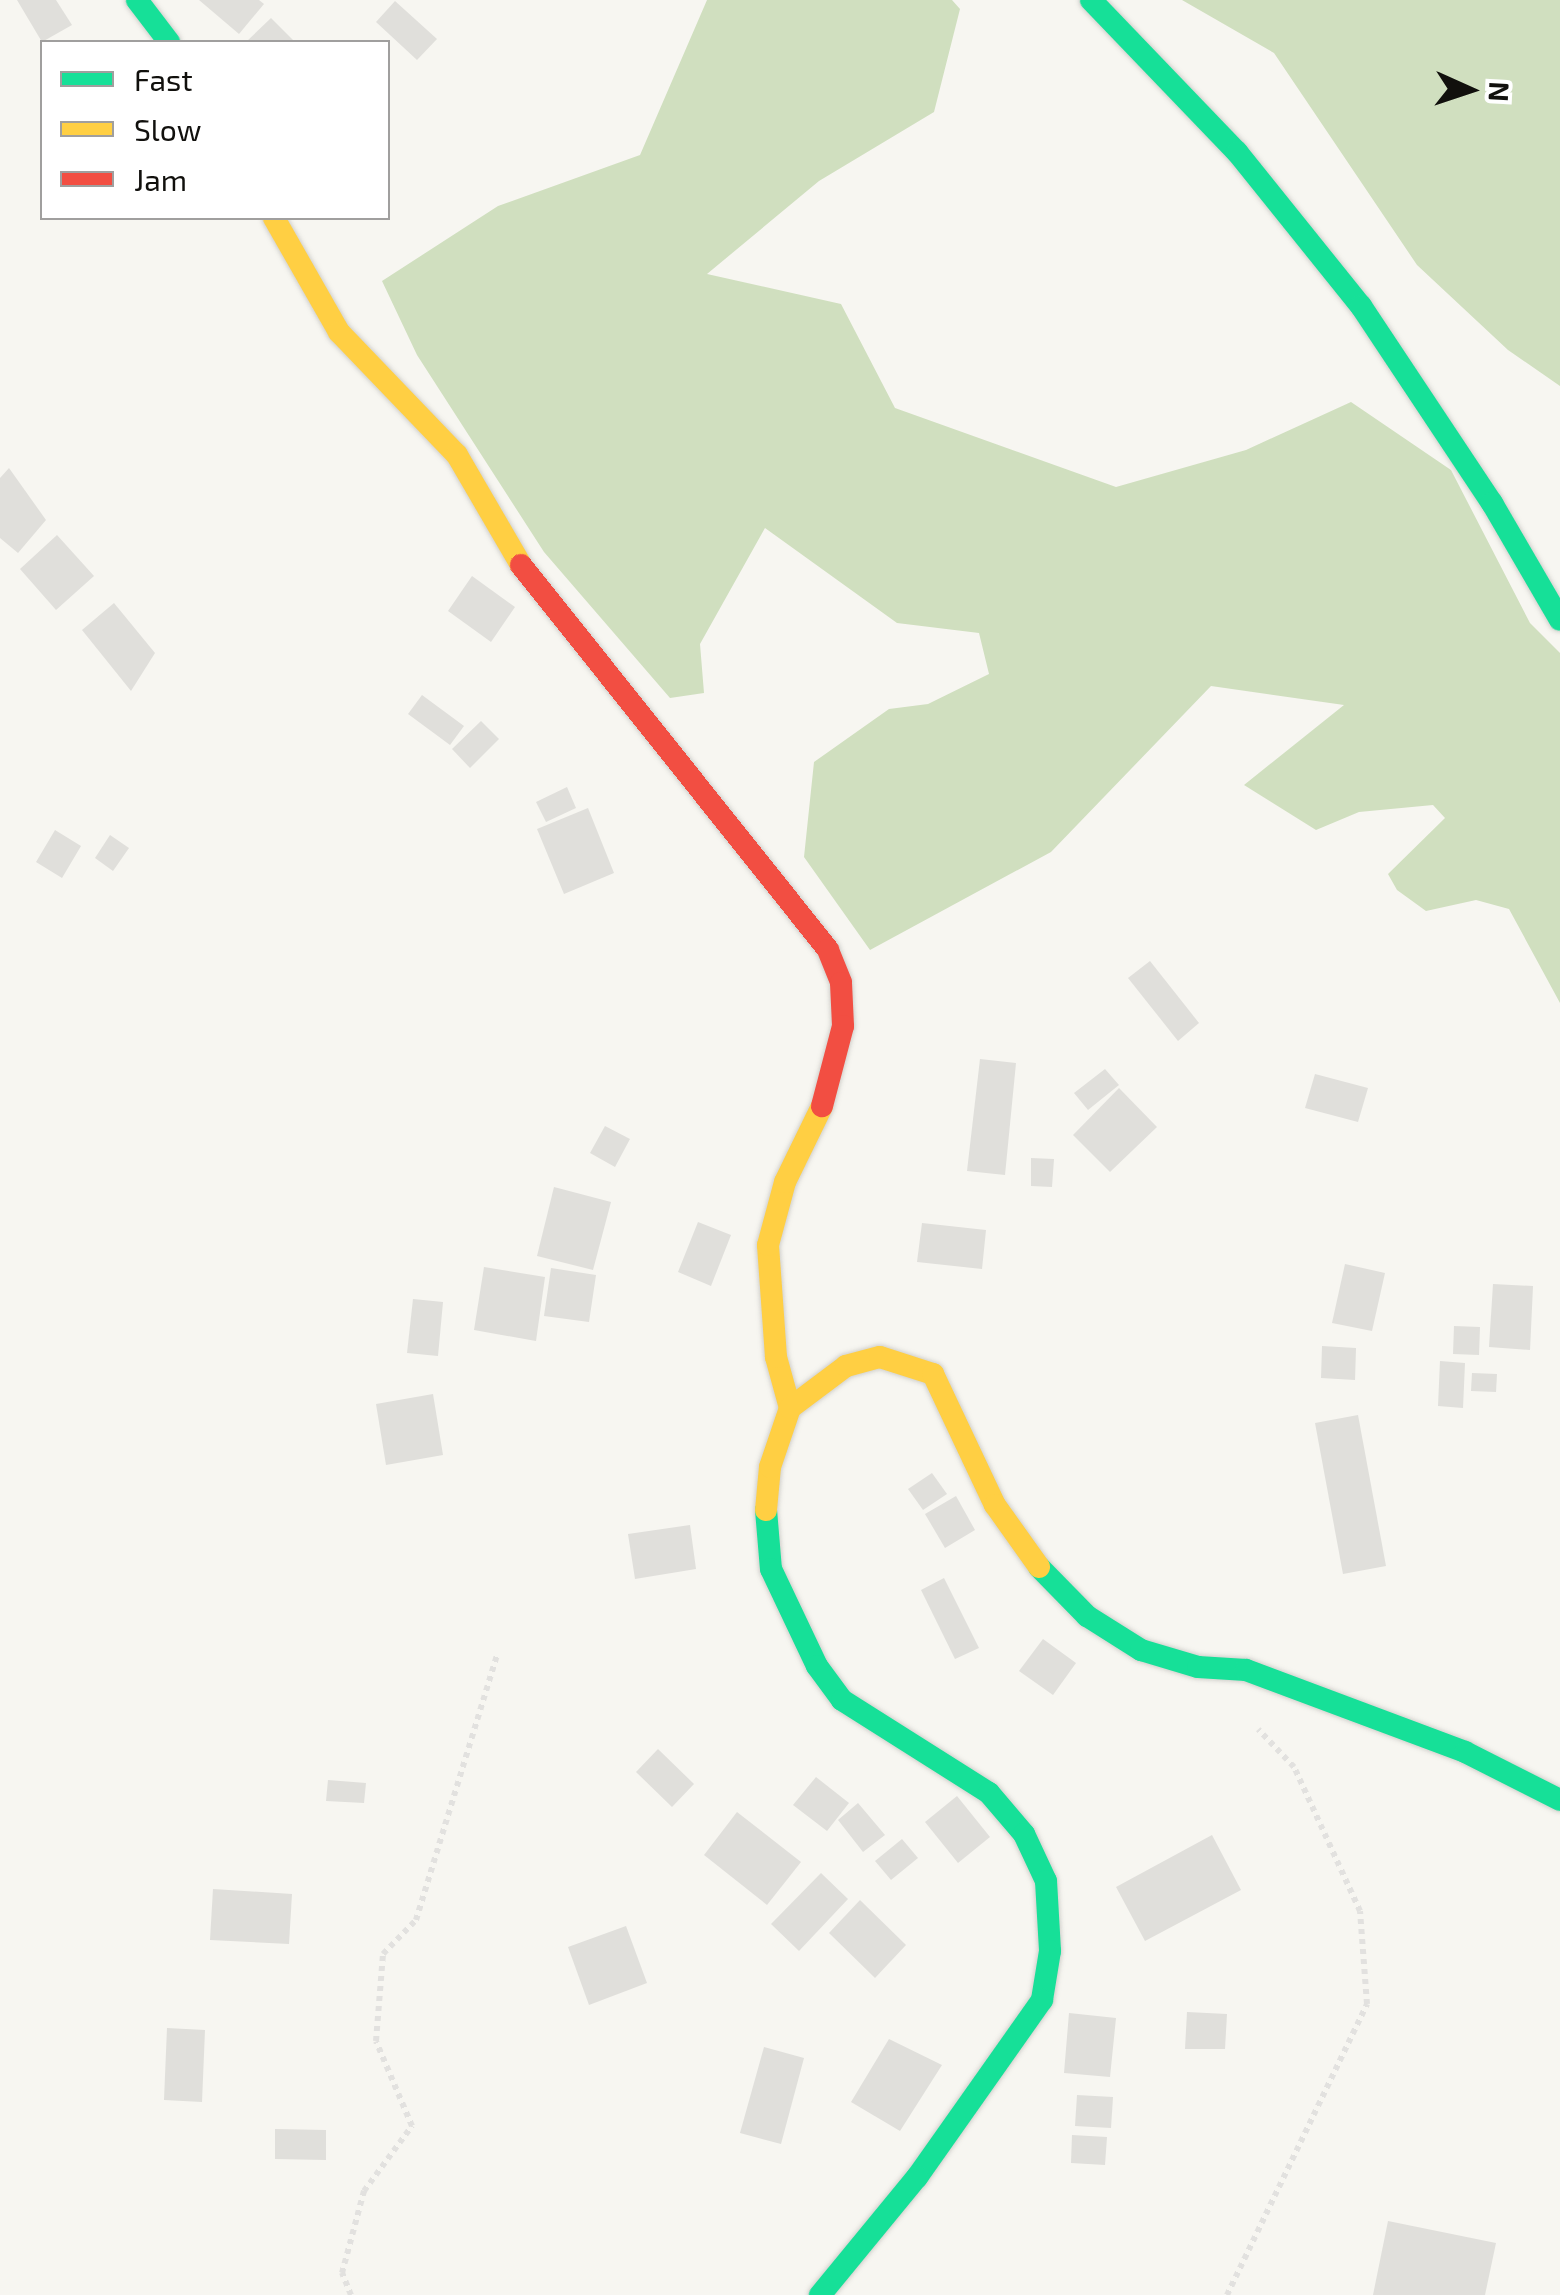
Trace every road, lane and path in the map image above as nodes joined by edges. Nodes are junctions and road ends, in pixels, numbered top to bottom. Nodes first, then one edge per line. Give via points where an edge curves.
1 (137, 0) edge
2 (1091, 0) edge
3 (167, 40) edge
4 (275, 220) edge
5 (1560, 620) edge
6 (790, 1408) junction
7 (497, 1655) dead end
8 (1253, 1724) dead end
9 (1560, 1800) edge
10 (350, 2295) edge
11 (820, 2295) edge
12 (1227, 2295) edge

1 - 3 main road
2 - 5 main road via 1237,152 1361,306 1492,503
4 - 6 main road via 339,332 457,456 569,633 828,950 842,983 844,1026 825,1100 784,1182 768,1245 776,1357
6 - 9 main road via 846,1366 880,1357 933,1374 996,1504 1039,1567 1088,1616 1142,1650 1198,1667 1246,1670 1465,1752
6 - 11 main road via 770,1467 765,1517 772,1569 817,1666 842,1700 989,1793 1024,1834 1046,1881 1050,1950 1042,2000 917,2178
7 - 10 path via 416,1920 383,1954 376,2041 412,2126 364,2191 342,2272
8 - 12 path via 1294,1767 1360,1911 1367,2004

